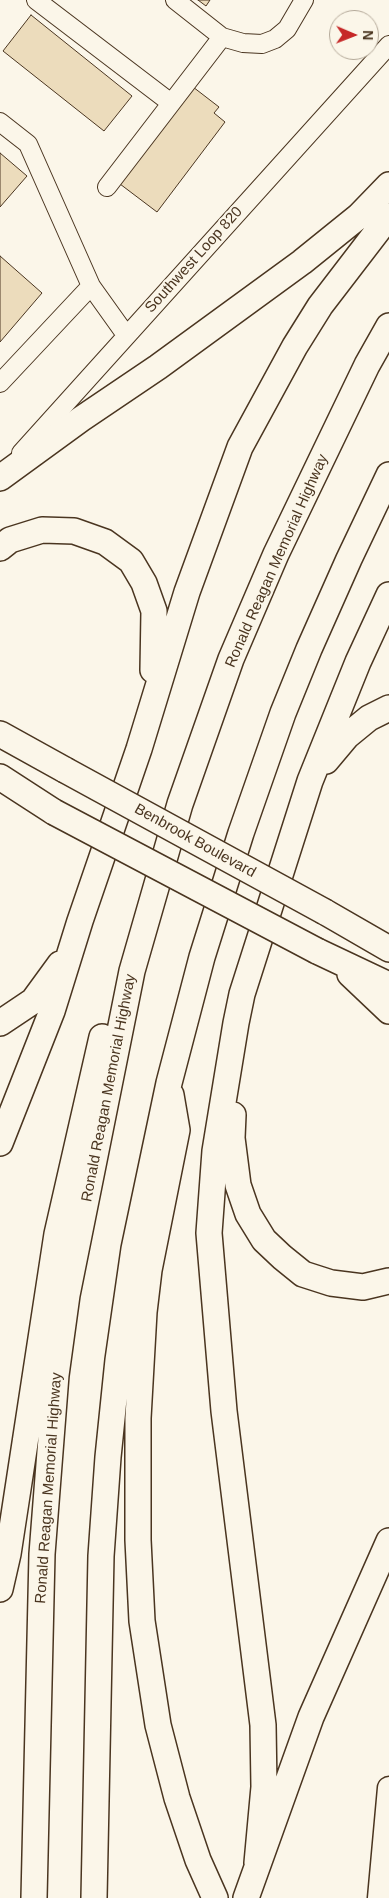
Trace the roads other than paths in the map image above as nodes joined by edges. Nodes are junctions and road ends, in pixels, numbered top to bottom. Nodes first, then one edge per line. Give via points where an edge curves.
1 (36, 0) edge
2 (175, 0) edge
3 (304, 0) edge
4 (222, 36) junction
5 (389, 45) edge
6 (171, 103) junction
7 (0, 122) edge
8 (389, 185) edge
9 (107, 187) dead end
10 (389, 216) edge
11 (91, 286) junction
12 (389, 326) edge
13 (126, 335) junction
14 (0, 383) edge
15 (389, 476) edge
16 (0, 478) edge
17 (0, 548) edge
18 (389, 595) edge
19 (154, 697) junction
20 (389, 708) edge
21 (0, 714) edge
22 (0, 734) edge
23 (58, 766) junction
24 (0, 776) edge
25 (310, 780) junction
26 (0, 796) edge
27 (52, 811) junction
28 (351, 926) junction
29 (389, 932) edge
30 (72, 948) junction
31 (389, 949) edge
32 (327, 956) junction
33 (132, 971) junction
34 (389, 985) edge
35 (389, 1011) edge
36 (0, 1023) edge
37 (236, 1023) junction
38 (168, 1083) junction
39 (0, 1143) edge
40 (389, 1281) edge
41 (389, 1541) edge
42 (0, 1589) edge
43 (389, 1788) edge
44 (257, 1863) junction
45 (34, 1898) edge
46 (94, 1898) edge
47 (215, 1898) edge
48 (246, 1898) edge
49 (379, 1898) edge

1 - 6 street
2 - 4 street
3 - 4 street via 287,29 274,39 262,44 243,43
4 - 6 street
5 - 13 street, Southwest Loop 820
6 - 9 street
7 - 11 street via 28,144
8 - 16 highway via 359,216 302,262
10 - 19 highway via 320,306 240,447 187,592
11 - 13 street
11 - 14 street
12 - 33 highway, Ronald Reagan Memorial Highway via 276,554 231,659 180,804
13 - 16 street, Southwest Loop 820
15 - 38 highway via 349,558 283,713 202,957
17 - 19 highway via 10,540 42,530 74,531 105,542 131,562 144,583 154,611
18 - 25 highway
19 - 30 highway
20 - 25 highway via 369,718 346,736
21 - 23 highway
22 - 23 highway, Benbrook Boulevard
23 - 28 highway, Benbrook Boulevard, bridge
24 - 27 highway
25 - 37 highway via 242,994
26 - 27 highway
27 - 32 highway, bridge
28 - 29 highway
28 - 31 highway, Benbrook Boulevard
30 - 36 highway via 33,1001
30 - 39 highway via 24,1087
32 - 34 highway
32 - 35 highway
33 - 42 highway via 112,992 57,1234
33 - 45 highway, Ronald Reagan Memorial Highway via 67,1295 56,1375 42,1554
37 - 40 highway via 239,1058 232,1138 238,1185 248,1214 264,1240 303,1274 330,1283 363,1287
37 - 44 highway via 215,1151 209,1233 224,1411 263,1725 264,1786
38 - 46 highway via 134,1249 108,1457 102,1556
38 - 47 highway via 177,1130 149,1270 138,1418 142,1621 158,1725 177,1798
41 - 44 highway via 311,1718
43 - 49 main road
44 - 48 highway

